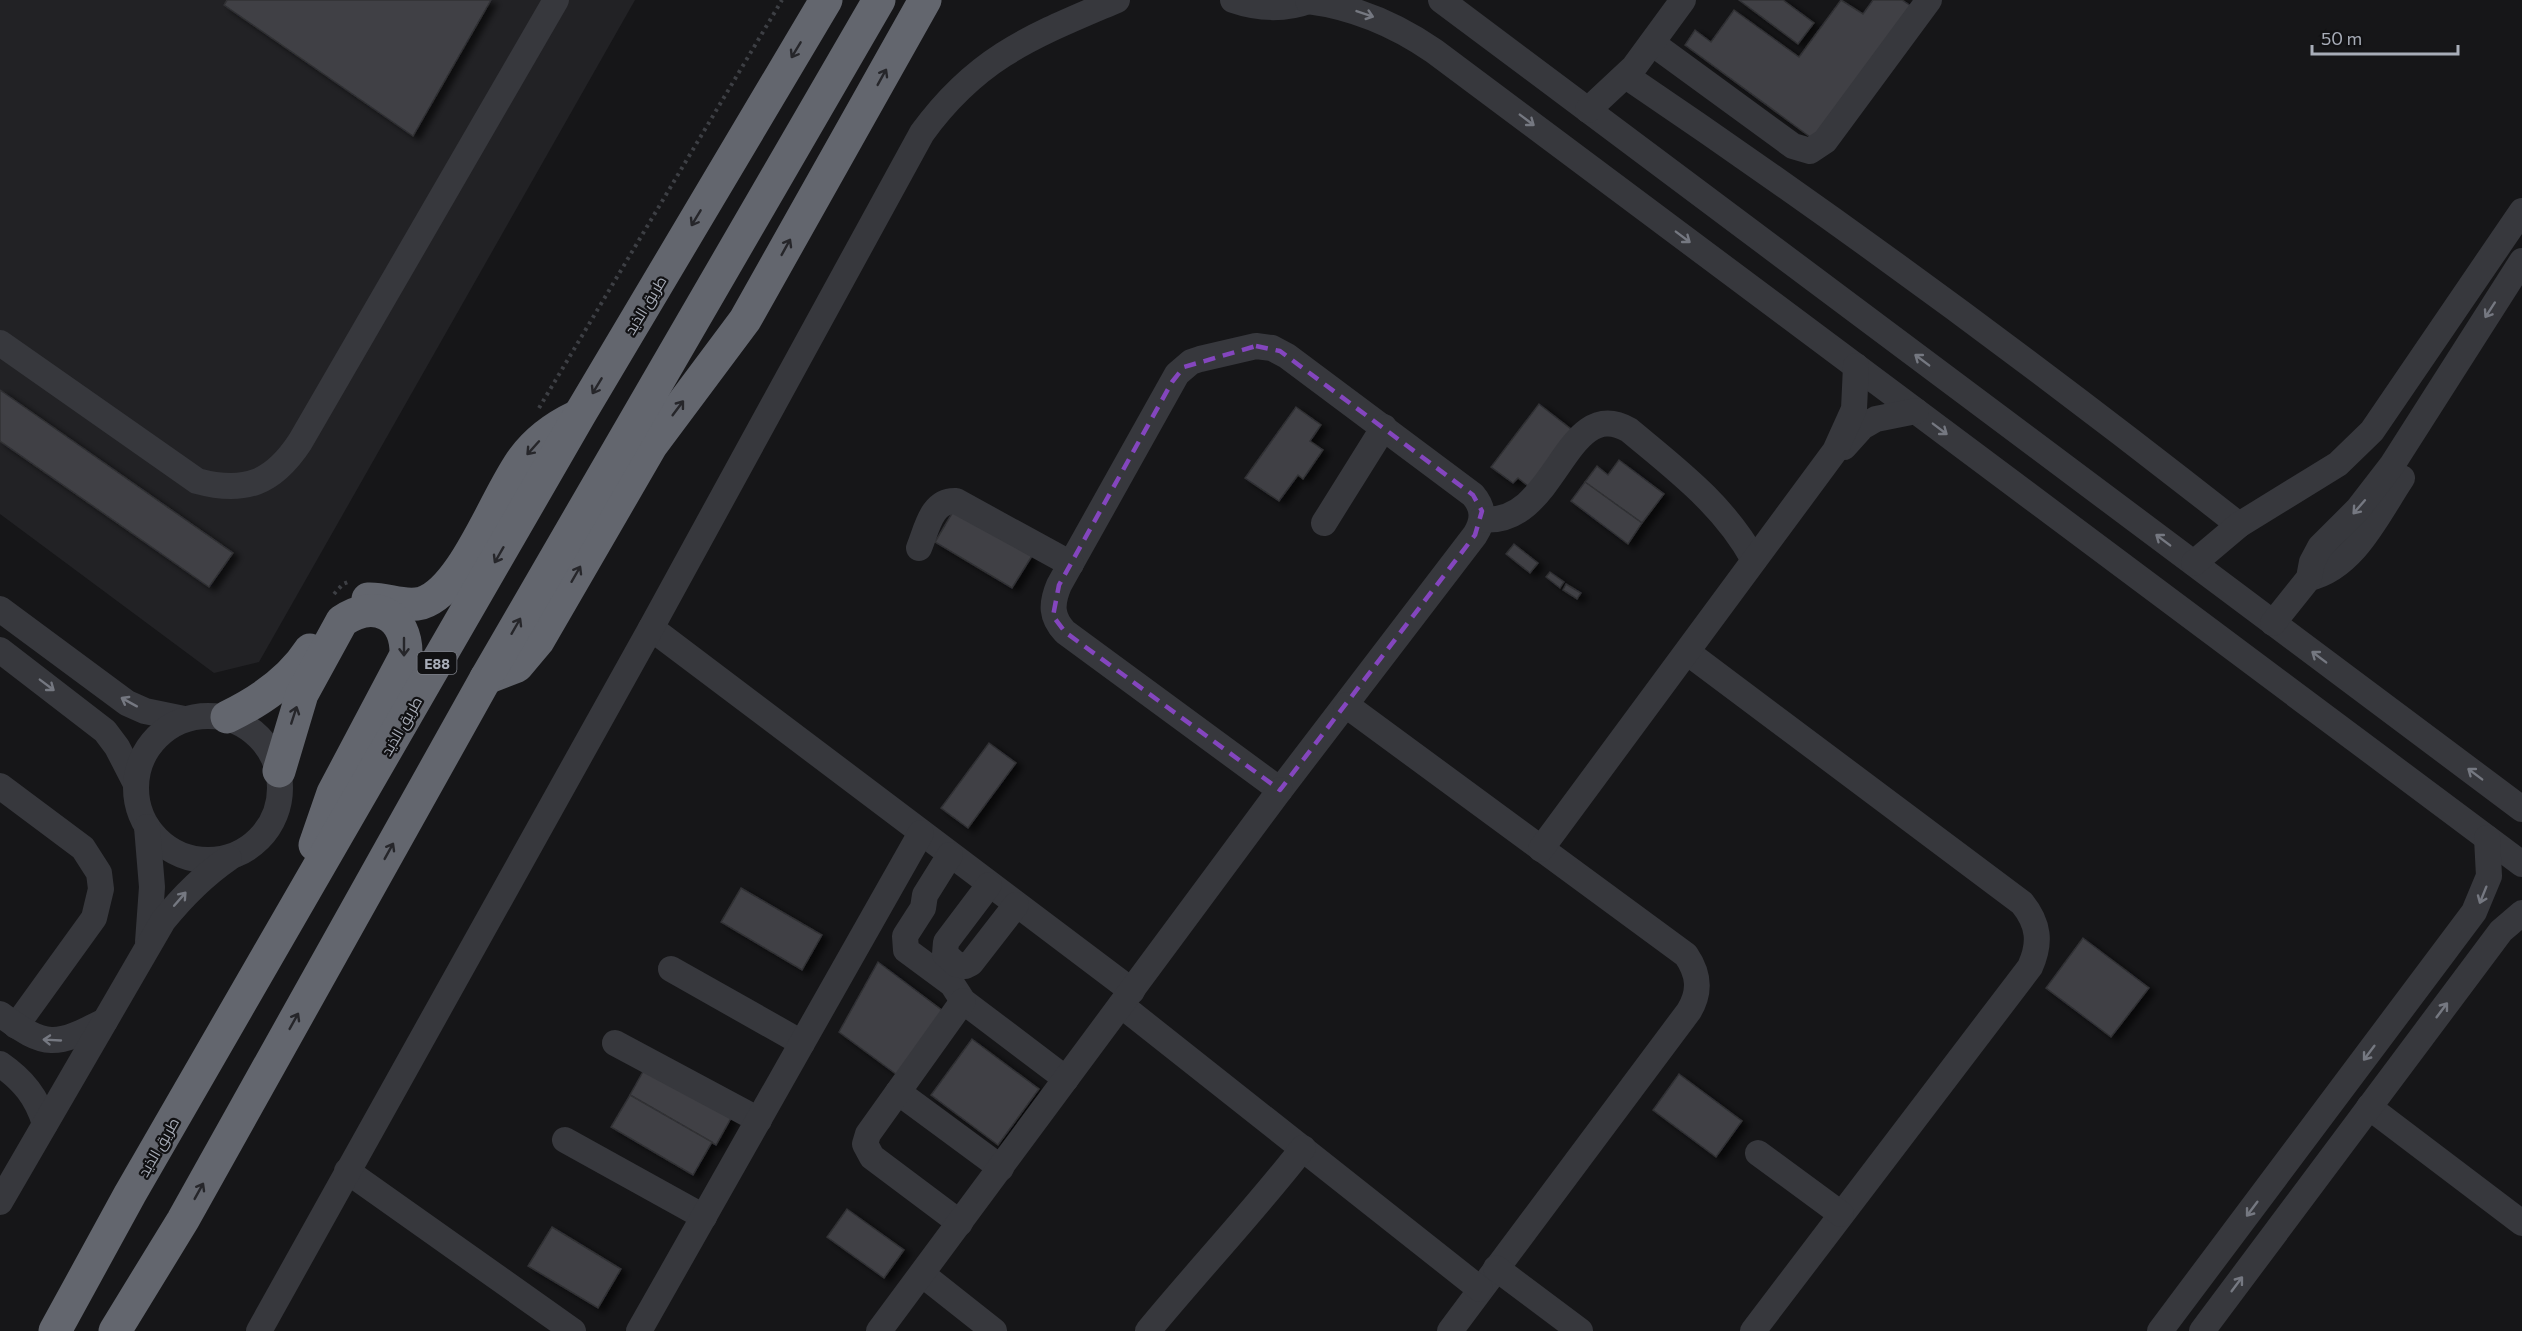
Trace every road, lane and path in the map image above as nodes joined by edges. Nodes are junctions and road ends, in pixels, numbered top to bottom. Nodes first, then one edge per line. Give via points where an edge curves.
1 (555, 0) edge
2 (782, 0) edge
3 (825, 0) edge
4 (879, 0) edge
5 (925, 0) edge
6 (1118, 0) edge
7 (1233, 0) edge
8 (1441, 0) edge
9 (1683, 0) edge
10 (1929, 0) edge
11 (1309, 1) edge
12 (1652, 43) junction
13 (1626, 76) junction
14 (1588, 110) junction
15 (2522, 211) edge
16 (2522, 261) edge
17 (2522, 292) edge
18 (0, 343) edge
19 (1856, 366) junction
20 (1916, 411) junction
21 (580, 414) junction
22 (533, 418) dead end
23 (1384, 427) junction
24 (1835, 451) junction
25 (1482, 519) junction
26 (1324, 523) dead end
27 (2239, 525) junction
28 (919, 548) dead end
29 (1754, 560) junction
30 (2194, 563) junction
31 (1071, 564) junction
32 (2309, 578) junction
33 (351, 582) dead end
34 (327, 602) dead end
35 (0, 609) edge
36 (2273, 623) junction
37 (651, 628) junction
38 (0, 650) edge
39 (1687, 652) junction
40 (486, 678) junction
41 (1346, 705) junction
42 (227, 717) junction
43 (184, 719) junction
44 (279, 771) junction
45 (135, 782) junction
46 (0, 786) edge
47 (1280, 790) junction
48 (2522, 808) edge
49 (147, 827) junction
50 (921, 833) junction
51 (2487, 838) junction
52 (1541, 849) junction
53 (951, 855) junction
54 (229, 858) junction
55 (2522, 864) edge
56 (989, 885) junction
57 (306, 889) junction
58 (1016, 905) junction
59 (2522, 913) edge
60 (148, 948) junction
61 (671, 969) dead end
62 (1127, 998) junction
63 (963, 1000) junction
64 (8, 1020) edge
65 (105, 1021) junction
66 (615, 1043) dead end
67 (802, 1043) junction
68 (0, 1065) edge
69 (1066, 1080) junction
70 (898, 1092) junction
71 (2369, 1107) junction
72 (759, 1120) junction
73 (45, 1124) junction
74 (565, 1140) dead end
75 (1302, 1148) junction
76 (1758, 1153) dead end
77 (1001, 1168) junction
78 (347, 1171) junction
79 (130, 1194) junction
80 (0, 1202) edge
81 (1841, 1214) junction
82 (704, 1217) junction
83 (183, 1220) junction
84 (960, 1223) junction
85 (2522, 1223) edge
86 (1496, 1268) junction
87 (922, 1274) junction
88 (1480, 1289) junction
89 (31, 1331) edge
90 (55, 1331) edge
91 (115, 1331) edge
92 (127, 1331) edge
93 (259, 1331) edge
94 (573, 1331) edge
95 (639, 1331) edge
96 (879, 1331) edge
97 (994, 1331) edge
98 (1148, 1331) edge
99 (1450, 1331) edge
100 (1580, 1331) edge
101 (1753, 1331) edge
102 (2160, 1331) edge
103 (2202, 1331) edge

1 - 18 street via 300,442 286,462 268,477 245,486 221,488 197,481
2 - 22 path
3 -> 21 highway, طريق الذيد / E88
40 -> 4 highway
40 -> 5 highway via 517,666 538,641 651,446 745,320
6 - 37 street via 1018,44 981,68 941,106 922,133
7 - 11 street via 1276,8
8 - 14 street
9 - 12 street
10 - 12 street via 1825,141 1810,151 1793,146
11 -> 19 street via 1364,13 1415,38
12 - 13 street
13 - 14 street
13 - 27 street via 1894,262
30 -> 14 street
15 - 27 street via 2372,431 2319,478
16 -> 32 street via 2392,465 2358,509 2320,548
17 - 32 street via 2360,541 2335,567
19 - 20 street
19 - 24 street via 1854,409
20 - 24 street via 1876,418
20 -> 51 street
21 -> 42 highway via 558,426 523,459 444,591 410,605 373,599 342,607 287,678 258,701
21 -> 57 highway, طريق الذيد / E88
23 - 25 street via 1473,495 1479,502
23 - 26 street
23 - 31 street via 1272,348 1256,346 1191,362 1177,374
24 - 29 street
25 - 29 street via 1502,519 1521,511 1582,434 1597,425 1613,424 1629,430 1709,497
25 - 41 street via 1475,535
27 - 30 street
28 - 31 street via 936,508 956,501
29 - 39 street
30 - 36 street
31 - 47 street via 1054,596 1052,608 1058,625
32 - 36 street
33 - 34 path via 343,584
43 -> 35 street via 127,703
48 -> 36 street
37 - 50 street
37 - 78 street
38 -> 45 street via 105,731
39 - 52 street
39 - 81 street via 2022,903 2036,927 2036,955 2030,967
83 -> 40 highway
41 - 47 street
41 - 52 street
42 - 43 street
42 - 44 street via 260,737
43 - 45 street via 165,728 150,743
44 - 54 street via 276,814 249,848
44 -> 57 highway via 302,694 342,621 366,609 392,618 406,641 406,655 333,793 321,824
45 - 49 street via 137,806
46 - 64 street via 83,848 93,860 101,889 94,918
47 - 62 street
49 - 54 street via 163,845 183,856 206,861
49 - 60 street via 152,887
50 - 53 street
50 - 67 street
51 - 55 street
51 -> 102 street via 2489,876 2474,912
52 - 86 street via 1686,956 1698,988 1689,1011
53 - 56 street
53 - 63 street via 904,936 904,945 951,984
60 -> 54 street via 182,897
56 - 58 street
56 - 58 street via 946,942 945,954 956,964 971,963
57 - 79 highway, طريق الذيد / E88
58 - 62 street
71 -> 59 street via 2501,931
60 - 65 street
61 - 67 street
62 - 69 street
62 - 75 street
63 - 69 street
63 - 70 street
65 -> 64 street via 69,1039 53,1042 36,1038
65 - 73 street
66 - 72 street
67 - 72 street
68 - 73 street via 14,1073 34,1096
69 - 77 street
70 - 77 street
70 - 84 street via 868,1134 866,1149
71 - 85 street
103 -> 71 street
72 - 82 street
73 - 80 street
74 - 82 street
75 - 88 street
75 - 98 street
76 - 81 street
77 - 84 street
78 - 93 street
78 - 94 street
79 - 89 highway
79 - 90 highway, طريق الذيد / E88
81 - 101 street
82 - 95 street
83 - 91 highway
83 - 92 highway
84 - 87 street
86 - 88 street
86 - 100 street
87 - 96 street
87 - 97 street
88 - 99 street

